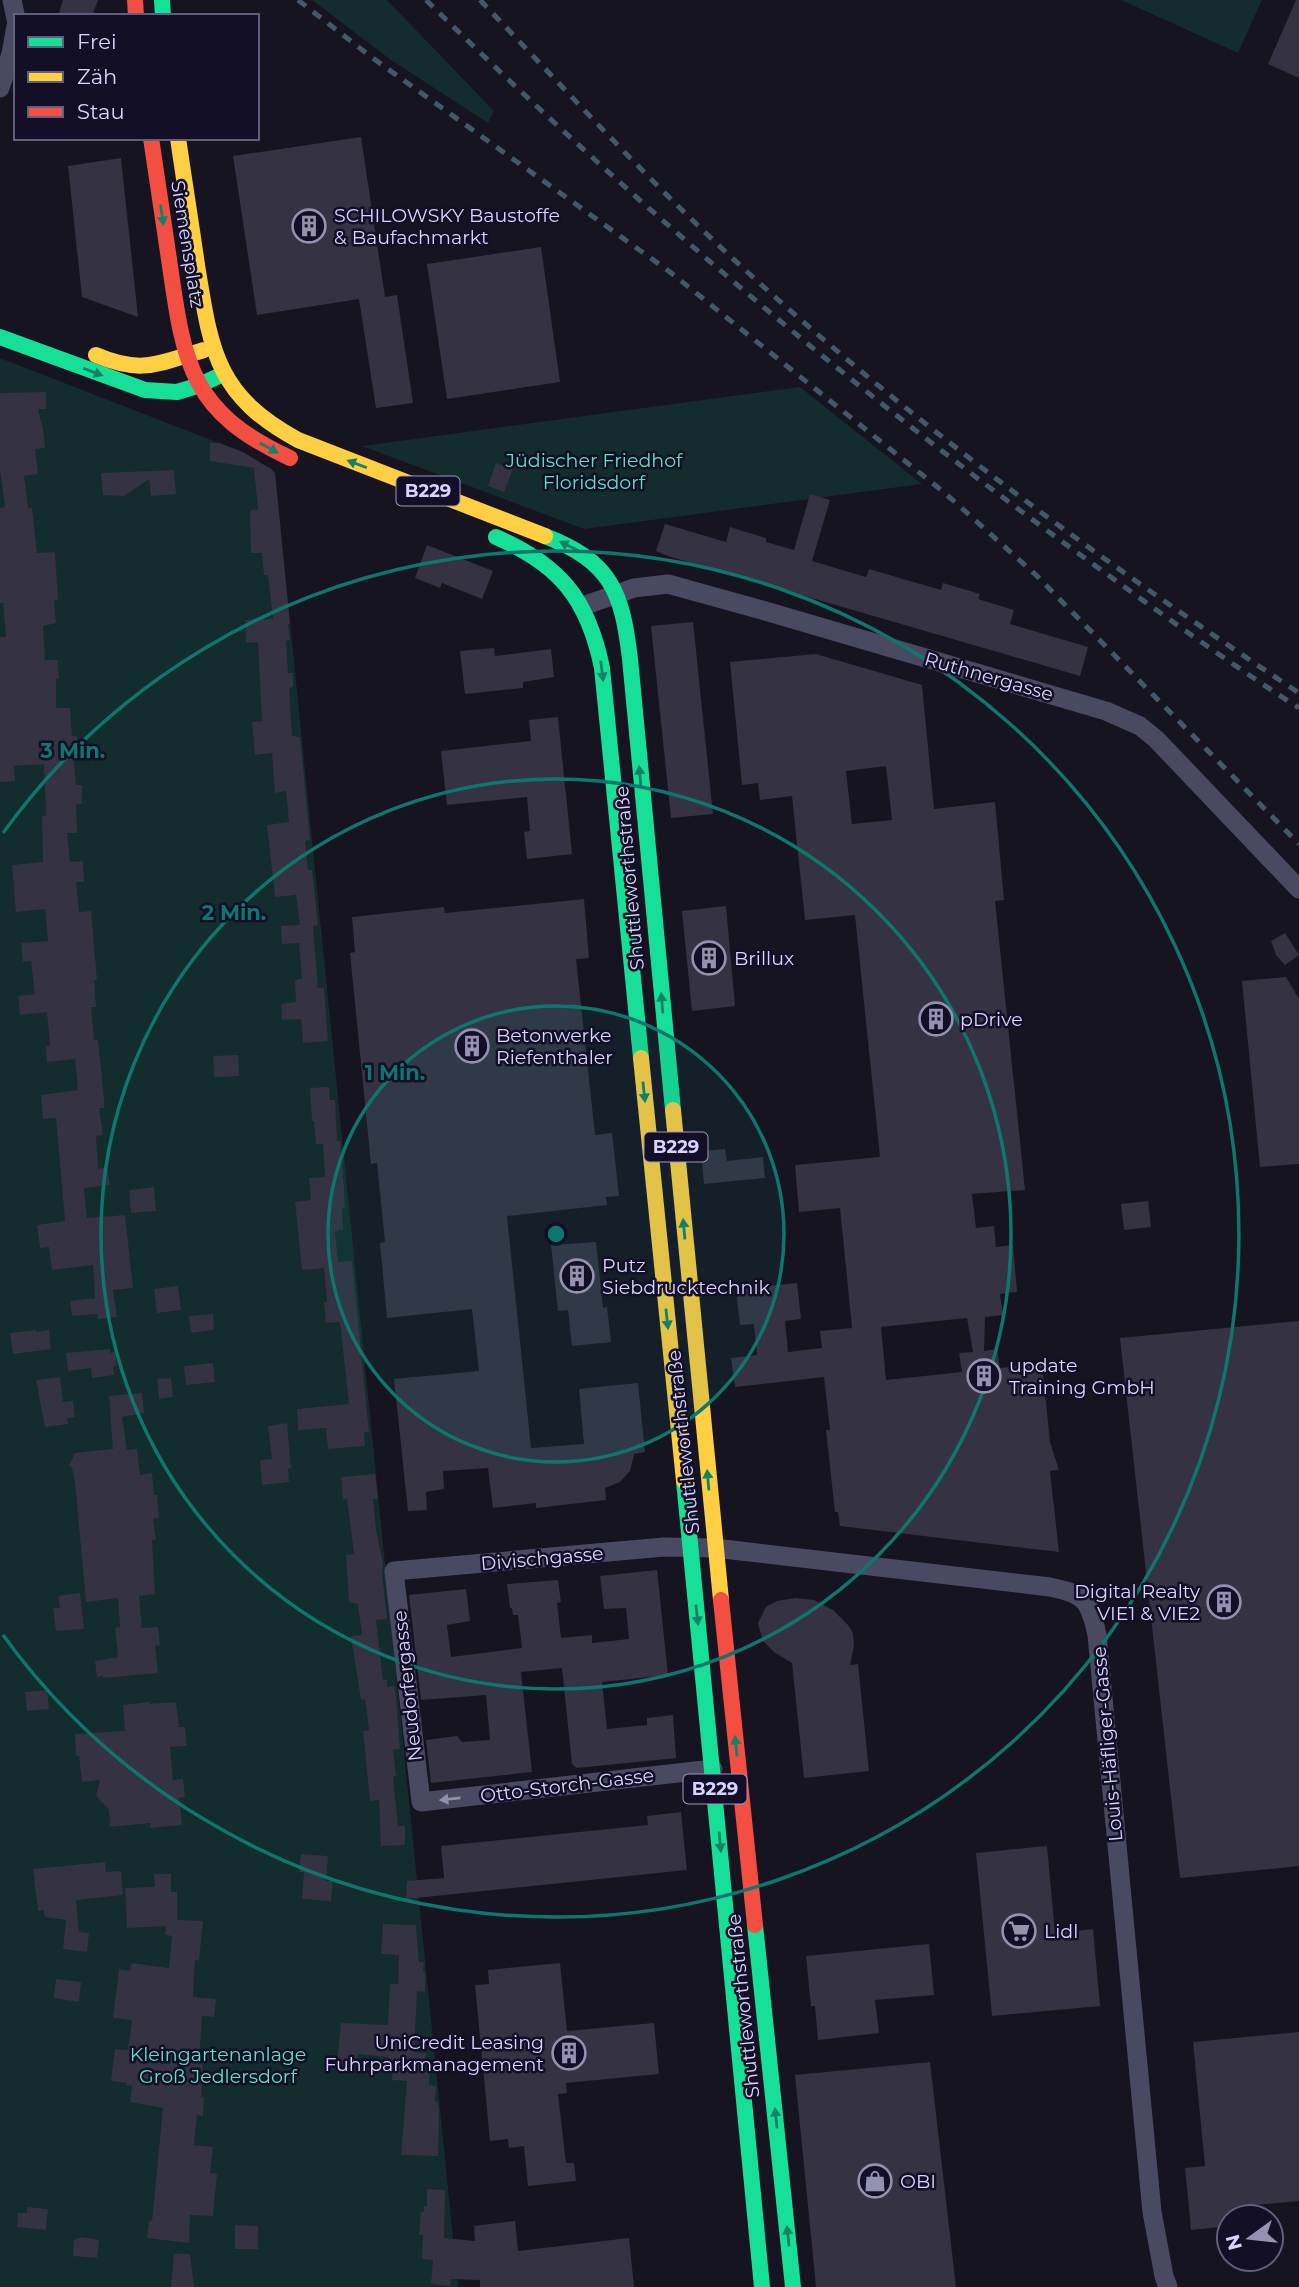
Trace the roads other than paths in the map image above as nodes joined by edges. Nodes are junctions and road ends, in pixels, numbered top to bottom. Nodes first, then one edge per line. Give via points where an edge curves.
1 (14, 37) edge
2 (0, 88) edge
3 (151, 140) edge
4 (178, 140) edge
5 (0, 337) edge
6 (212, 347) junction
7 (85, 351) dead end
8 (186, 355) junction
9 (224, 374) junction
10 (200, 386) junction
11 (299, 462) dead end
12 (482, 531) dead end
13 (615, 593) junction
14 (583, 606) junction
15 (1299, 889) edge
16 (690, 1548) junction
17 (715, 1548) junction
18 (394, 1571) joint
19 (713, 1769) junction
20 (421, 1802) joint
21 (783, 2186) junction
22 (753, 2190) junction
23 (762, 2287) edge
24 (793, 2287) edge
25 (1168, 2287) edge

1 - 2 street
3 -> 8 main road, Siemensplatz
4 - 6 main road, Siemensplatz / B229
5 -> 10 main road via 141,390 170,394
6 - 8 main road
6 - 9 main road, Siemensplatz / B229
7 - 8 main road via 129,366
8 - 10 main road, Siemensplatz
9 - 10 main road
13 -> 9 main road, B229 via 594,562 573,548 328,453 268,424 235,392
10 -> 11 main road via 240,429
12 - 14 main road, B229 via 535,555 558,574
13 - 14 street, Ruthnergasse
13 - 15 street, Ruthnergasse via 667,584 1121,717 1156,738
17 -> 13 main road, Shuttleworthstraße / B229 via 627,642
14 -> 16 main road, Shuttleworthstraße / B229 via 602,668
16 - 17 street, Louis-Häfliger-Gasse
16 - 18 street, Divischgasse
16 -> 19 main road, Shuttleworthstraße / B229
21 -> 17 main road, Shuttleworthstraße / B229
17 - 25 street, Louis-Häfliger-Gasse via 1050,1587 1085,1599 1097,1636 1152,2212
18 - 20 street, Neudorfergasse
19 -> 20 street, Otto-Storch-Gasse
19 -> 22 main road, Shuttleworthstraße / B229
21 - 22 main road
24 -> 21 main road, Shuttleworthstraße / B229
22 - 23 main road, Shuttleworthstraße / B229

